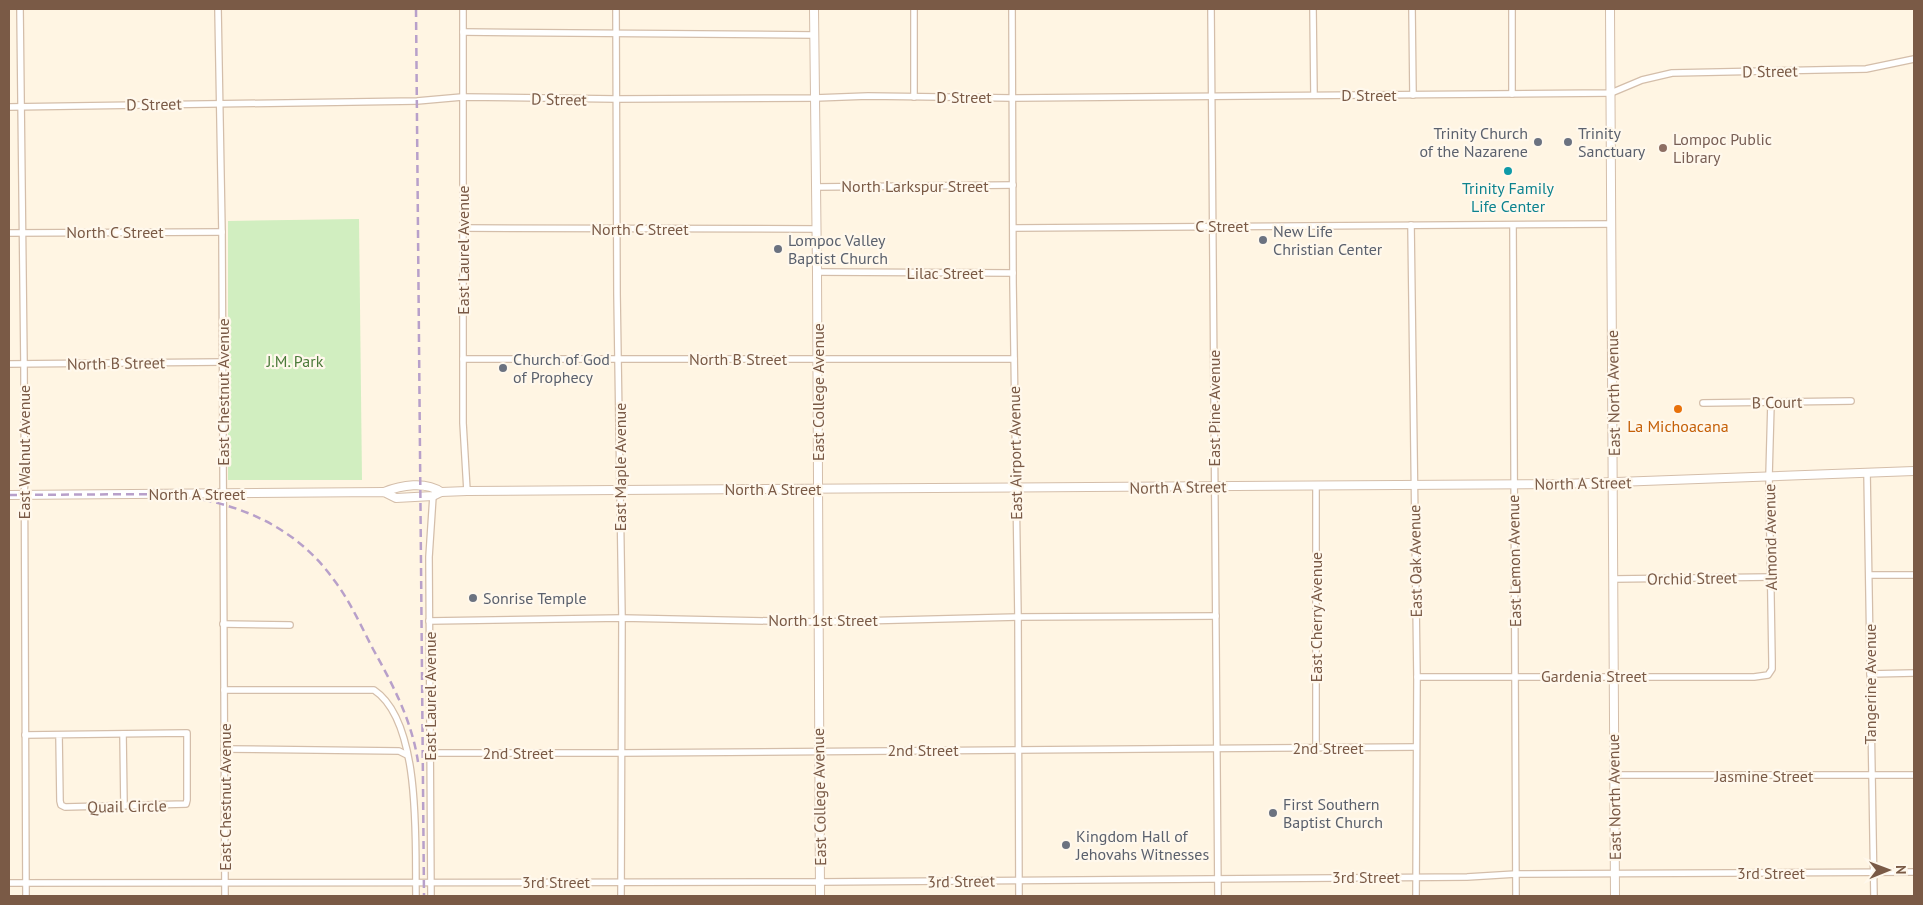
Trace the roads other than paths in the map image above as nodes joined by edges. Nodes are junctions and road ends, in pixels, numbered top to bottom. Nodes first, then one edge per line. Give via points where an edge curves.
1 (20, 9) edge
2 (218, 9) edge
3 (462, 9) edge
4 (616, 9) edge
5 (814, 9) edge
6 (914, 9) edge
7 (1012, 9) edge
8 (1211, 9) edge
9 (1313, 9) edge
10 (1412, 9) edge
11 (1512, 9) edge
12 (1610, 9) edge
13 (463, 32) junction
14 (616, 34) junction
15 (814, 35) junction
16 (1914, 59) edge
17 (1611, 92) junction
18 (1512, 94) junction
19 (1314, 95) junction
20 (1413, 95) junction
21 (1212, 96) junction
22 (462, 97) junction
23 (914, 97) junction
24 (814, 98) junction
25 (1012, 98) junction
26 (616, 99) junction
27 (220, 103) junction
28 (9, 107) edge
29 (21, 107) junction
30 (1013, 185) junction
31 (816, 187) junction
32 (1611, 224) junction
33 (1411, 225) junction
34 (1513, 225) junction
35 (1214, 226) junction
36 (463, 228) junction
37 (1013, 228) junction
38 (617, 229) junction
39 (817, 229) junction
40 (222, 232) junction
41 (9, 233) edge
42 (22, 233) junction
43 (817, 272) junction
44 (1013, 274) junction
45 (463, 359) junction
46 (619, 359) junction
47 (818, 359) junction
48 (1014, 359) junction
49 (222, 362) junction
50 (9, 364) edge
51 (24, 364) junction
52 (1851, 401) dead end
53 (1703, 403) dead end
54 (1771, 403) junction
55 (1914, 471) edge
56 (1867, 472) junction
57 (1769, 476) junction
58 (1614, 482) junction
59 (1513, 484) junction
60 (1414, 485) junction
61 (1214, 486) junction
62 (1316, 486) junction
63 (1015, 488) junction
64 (818, 489) junction
65 (467, 491) junction
66 (620, 491) junction
67 (384, 492) junction
68 (441, 492) junction
69 (223, 493) junction
70 (9, 495) edge
71 (23, 495) junction
72 (433, 496) junction
73 (1870, 575) junction
74 (1914, 575) edge
75 (1771, 577) junction
76 (1614, 579) junction
77 (1216, 616) junction
78 (1018, 617) junction
79 (622, 618) junction
80 (429, 621) junction
81 (818, 622) junction
82 (223, 624) junction
83 (290, 625) dead end
84 (1770, 672) joint
85 (1914, 673) edge
86 (1870, 674) junction
87 (1515, 676) junction
88 (1614, 676) junction
89 (1417, 677) junction
90 (224, 690) junction
91 (59, 734) junction
92 (123, 734) junction
93 (25, 735) junction
94 (1415, 747) junction
95 (1316, 748) junction
96 (224, 749) junction
97 (1217, 749) junction
98 (1018, 750) junction
99 (819, 751) junction
100 (430, 753) junction
101 (621, 753) junction
102 (407, 755) junction
103 (1614, 775) junction
104 (1914, 775) edge
105 (1871, 776) junction
106 (124, 806) junction
107 (1914, 872) edge
108 (1874, 873) junction
109 (1516, 874) junction
110 (1615, 874) junction
111 (1416, 877) junction
112 (1217, 878) junction
113 (1019, 880) junction
114 (431, 882) junction
115 (622, 882) junction
116 (820, 882) junction
117 (9, 883) edge
118 (26, 883) junction
119 (225, 883) junction
120 (415, 884) junction
121 (26, 896) edge
122 (225, 896) edge
123 (416, 896) edge
124 (431, 896) edge
125 (621, 896) edge
126 (820, 896) edge
127 (1019, 896) edge
128 (1218, 896) edge
129 (1416, 896) edge
130 (1516, 896) edge
131 (1615, 896) edge
132 (1874, 896) edge

1 - 29 street, East Walnut Avenue
2 - 27 street, East Chestnut Avenue
3 - 13 street, East Laurel Avenue
4 - 14 street, East Maple Avenue
5 - 15 street, East College Avenue
6 - 23 street
7 - 25 street, East Airport Avenue
8 - 21 street, East Pine Avenue
9 - 19 street
10 - 20 street
11 - 18 street
12 - 17 street, East North Avenue
13 - 14 street
13 - 22 street, East Laurel Avenue
14 - 15 street
14 - 26 street, East Maple Avenue
15 - 24 street, East College Avenue
16 - 17 street, D Street via 1866,68 1672,73
17 - 18 street, D Street
17 - 32 street, East North Avenue
18 - 20 street, D Street
19 - 20 street, D Street
19 - 21 street, D Street
21 - 25 street, D Street
21 - 35 street, East Pine Avenue
22 - 26 street, D Street
22 - 27 street, D Street via 417,101
22 - 36 street, East Laurel Avenue
23 - 24 street, D Street
23 - 25 street, D Street
24 - 26 street, D Street
24 - 31 street, East College Avenue
25 - 30 street, East Airport Avenue
26 - 38 street, East Maple Avenue
27 - 29 street, D Street
27 - 40 street, East Chestnut Avenue
28 - 29 street, D Street
29 - 42 street, East Walnut Avenue
30 - 31 street, North Larkspur Street
30 - 37 street, East Airport Avenue
31 - 39 street, East College Avenue
32 - 34 street, C Street
32 - 58 street, East North Avenue
33 - 34 street, C Street
33 - 35 street, C Street
33 - 60 street, East Oak Avenue
34 - 59 street, East Lemon Avenue
35 - 37 street, C Street
35 - 61 street, East Pine Avenue
36 - 38 street, North C Street
36 - 45 street, East Laurel Avenue
37 - 44 street, East Airport Avenue
38 - 39 street, North C Street
38 - 46 street, East Maple Avenue
39 - 43 street, East College Avenue
40 - 42 street, North C Street
40 - 49 street, East Chestnut Avenue
41 - 42 street, North C Street
42 - 51 street, East Walnut Avenue
43 - 44 street, Lilac Street
43 - 47 street, East College Avenue
44 - 48 street, East Airport Avenue
45 - 46 street, North B Street
45 - 65 street, East Laurel Avenue
46 - 47 street, North B Street
46 - 66 street, East Maple Avenue
47 - 48 street, North B Street
47 - 64 street, East College Avenue
48 - 63 street, East Airport Avenue
49 - 51 street, North B Street
49 - 69 street, East Chestnut Avenue
50 - 51 street, North B Street
51 - 71 street, East Walnut Avenue
52 - 54 street, B Court
53 - 54 street, B Court
54 - 57 street, Almond Avenue
55 - 56 street, North A Street
56 - 57 street, North A Street
56 - 73 street, Tangerine Avenue
57 - 58 street, North A Street
57 - 75 street, Almond Avenue
58 - 59 street, North A Street
58 - 76 street, East North Avenue
59 - 60 street, North A Street
59 - 87 street, East Lemon Avenue
60 - 62 street, North A Street
60 - 89 street, East Oak Avenue
61 - 62 street, North A Street
61 - 63 street, North A Street
61 - 77 street, East Pine Avenue
62 - 95 street, East Cherry Avenue
63 - 64 street, North A Street
63 - 78 street, East Airport Avenue
64 - 66 street, North A Street
64 - 81 street, East College Avenue
65 - 66 street, North A Street
65 - 68 street, North A Street
66 - 79 street, East Maple Avenue
67 - 68 street, North A Street via 397,486 433,486
67 - 69 street, North A Street
67 - 72 street, North A Street via 396,498
68 - 72 street, North A Street
69 - 71 street, North A Street
69 - 82 street, East Chestnut Avenue
70 - 71 street, North A Street
71 - 93 street, East Walnut Avenue
72 - 80 street, East Laurel Avenue
73 - 74 street
73 - 86 street, Tangerine Avenue
75 - 76 street, Orchid Street
75 - 84 street, Almond Avenue
76 - 88 street, East North Avenue
77 - 78 street, North 1st Street
77 - 97 street, East Pine Avenue
78 - 81 street, North 1st Street
78 - 98 street, East Airport Avenue
79 - 80 street, North 1st Street
79 - 81 street, North 1st Street
79 - 101 street, East Maple Avenue
80 - 100 street, East Laurel Avenue
81 - 99 street, East College Avenue
82 - 83 street
82 - 90 street, East Chestnut Avenue
84 - 88 street, Gardenia Street via 1754,677
85 - 86 street
86 - 105 street, Tangerine Avenue
87 - 88 street, Gardenia Street
87 - 89 street, Gardenia Street
87 - 109 street, East Lemon Avenue
88 - 103 street, East North Avenue
89 - 94 street, East Oak Avenue
90 - 96 street, East Chestnut Avenue
90 - 102 street, East Laurel Avenue via 374,690 388,703 405,741
91 - 92 street, Quail Circle
91 - 93 street, Quail Circle
91 - 106 street, Quail Circle via 62,805
92 - 106 street
92 - 106 street, Quail Circle via 187,733 186,804
93 - 118 street, East Walnut Avenue
94 - 95 street, 2nd Street
94 - 111 street, East Oak Avenue
95 - 97 street, 2nd Street
96 - 102 street via 399,751
96 - 119 street, East Chestnut Avenue
97 - 98 street, 2nd Street
97 - 112 street, East Pine Avenue
98 - 99 street, 2nd Street
98 - 113 street, East Airport Avenue
99 - 101 street, 2nd Street
99 - 116 street, East College Avenue
100 - 101 street, 2nd Street
100 - 114 street, East Laurel Avenue
101 - 115 street, East Maple Avenue
102 - 120 street, East Laurel Avenue via 414,789
103 - 105 street, Jasmine Street
103 - 110 street, East North Avenue
104 - 105 street, Jasmine Street
105 - 108 street, Tangerine Avenue
107 - 108 street, 3rd Street
108 - 110 street, 3rd Street
108 - 132 street, Tangerine Avenue
109 - 110 street, 3rd Street
109 - 111 street, 3rd Street
109 - 130 street, East Lemon Avenue
110 - 131 street, East North Avenue
111 - 112 street, 3rd Street
111 - 129 street, East Oak Avenue
112 - 113 street, 3rd Street
112 - 128 street, East Pine Avenue
113 - 116 street, 3rd Street
113 - 127 street, East Airport Avenue
114 - 115 street, 3rd Street
114 - 120 street, 3rd Street
114 - 124 street, East Laurel Avenue
115 - 116 street, 3rd Street
115 - 125 street, East Maple Avenue
116 - 126 street, East College Avenue
117 - 118 street, 3rd Street
118 - 119 street, 3rd Street
118 - 121 street, East Walnut Avenue
119 - 120 street, 3rd Street
119 - 122 street, East Chestnut Avenue
120 - 123 street, East Laurel Avenue

